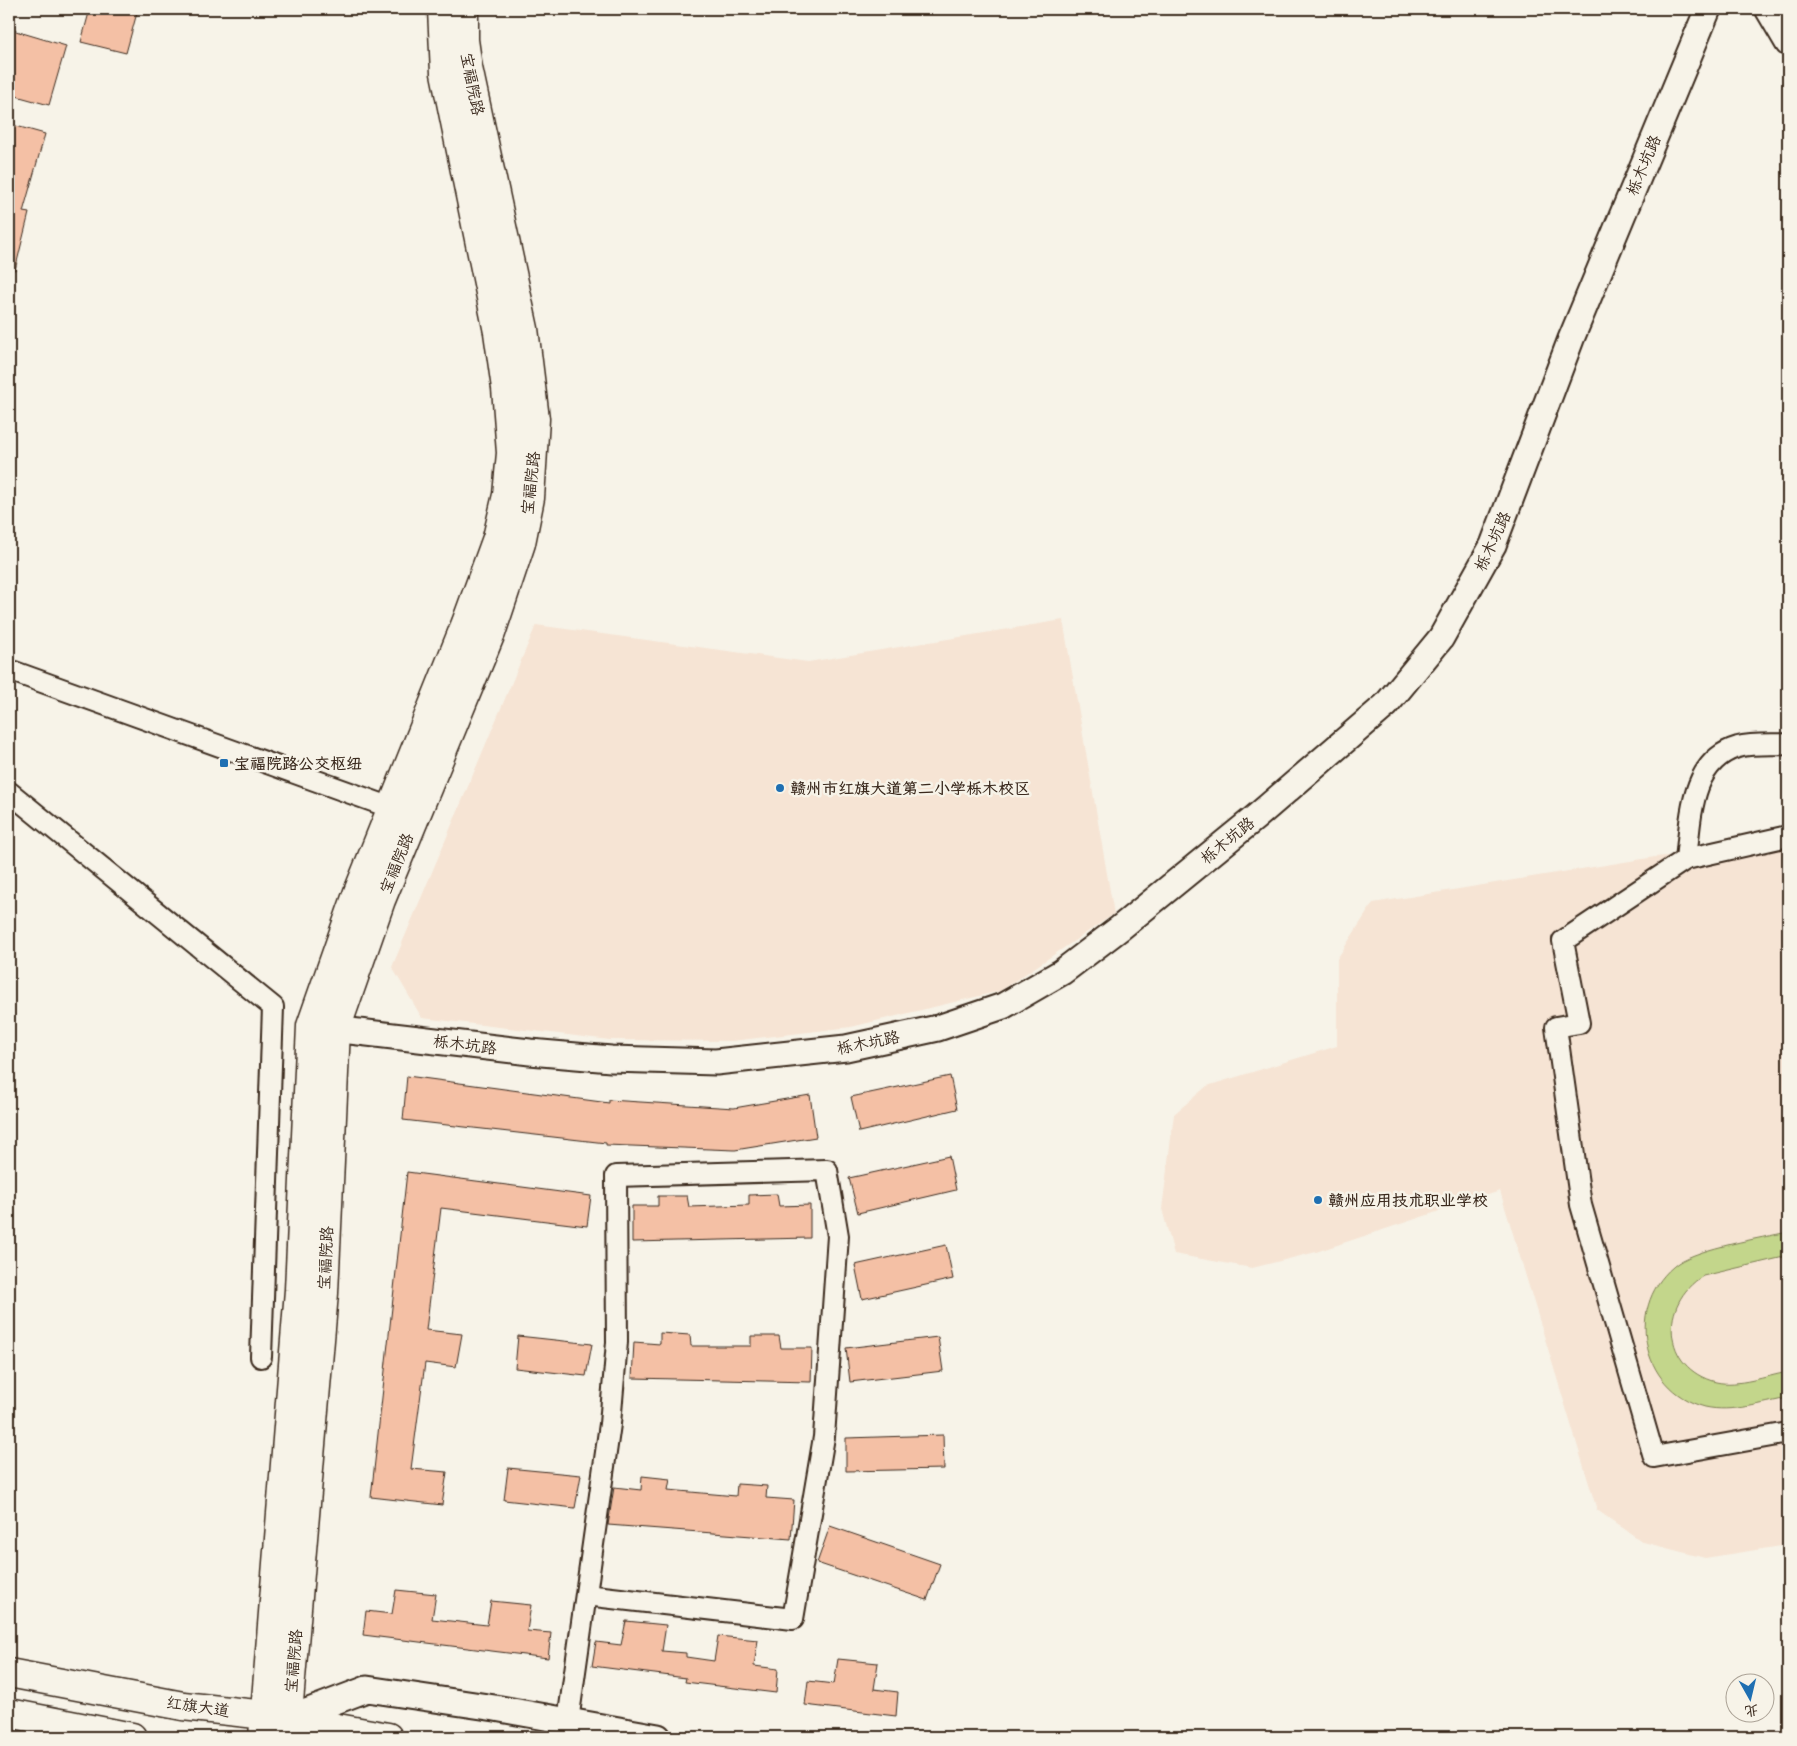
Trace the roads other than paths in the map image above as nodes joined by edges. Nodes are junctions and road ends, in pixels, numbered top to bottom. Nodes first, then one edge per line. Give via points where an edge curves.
1 (442, 9) edge
2 (464, 9) edge
3 (1708, 9) edge
4 (1768, 9) edge
5 (1788, 43) edge
6 (9, 670) edge
7 (1788, 744) edge
8 (9, 792) edge
9 (403, 813) junction
10 (1788, 836) edge
11 (1686, 859) junction
12 (324, 1028) junction
13 (261, 1357) dead end
14 (1788, 1433) edge
15 (586, 1594) junction
16 (9, 1673) edge
17 (9, 1713) edge
18 (568, 1721) junction
19 (275, 1727) edge
20 (132, 1737) edge
21 (388, 1737) edge
22 (658, 1737) edge

1 - 9 main road, 宝福院路 via 445,73 498,332 510,420 511,453 507,495 497,538
2 - 9 main road, 宝福院路 via 468,68 524,329 535,419 534,454 521,543 491,633
3 - 12 street, 栎木坑路 via 1571,339 1493,545 1441,638 1386,705 1256,817 1062,972 1003,1006 938,1028 846,1048 716,1062 593,1058
4 - 5 street
6 - 9 street
7 - 11 street via 1738,747 1717,759 1699,780 1692,806
8 - 13 street via 273,1007
9 - 12 main road, 宝福院路 via 381,900
10 - 11 street
11 - 14 street via 1563,942 1579,1023 1556,1027 1581,1205 1654,1457
12 - 19 main road, 宝福院路 via 324,1293
15 - 15 street via 610,1424 617,1342 616,1176 827,1170 838,1236 824,1437 792,1619
15 - 18 street
16 - 19 main road, 红旗大道
17 - 20 main road
18 - 19 street via 367,1689
18 - 22 street
19 - 21 main road, 红旗大道

